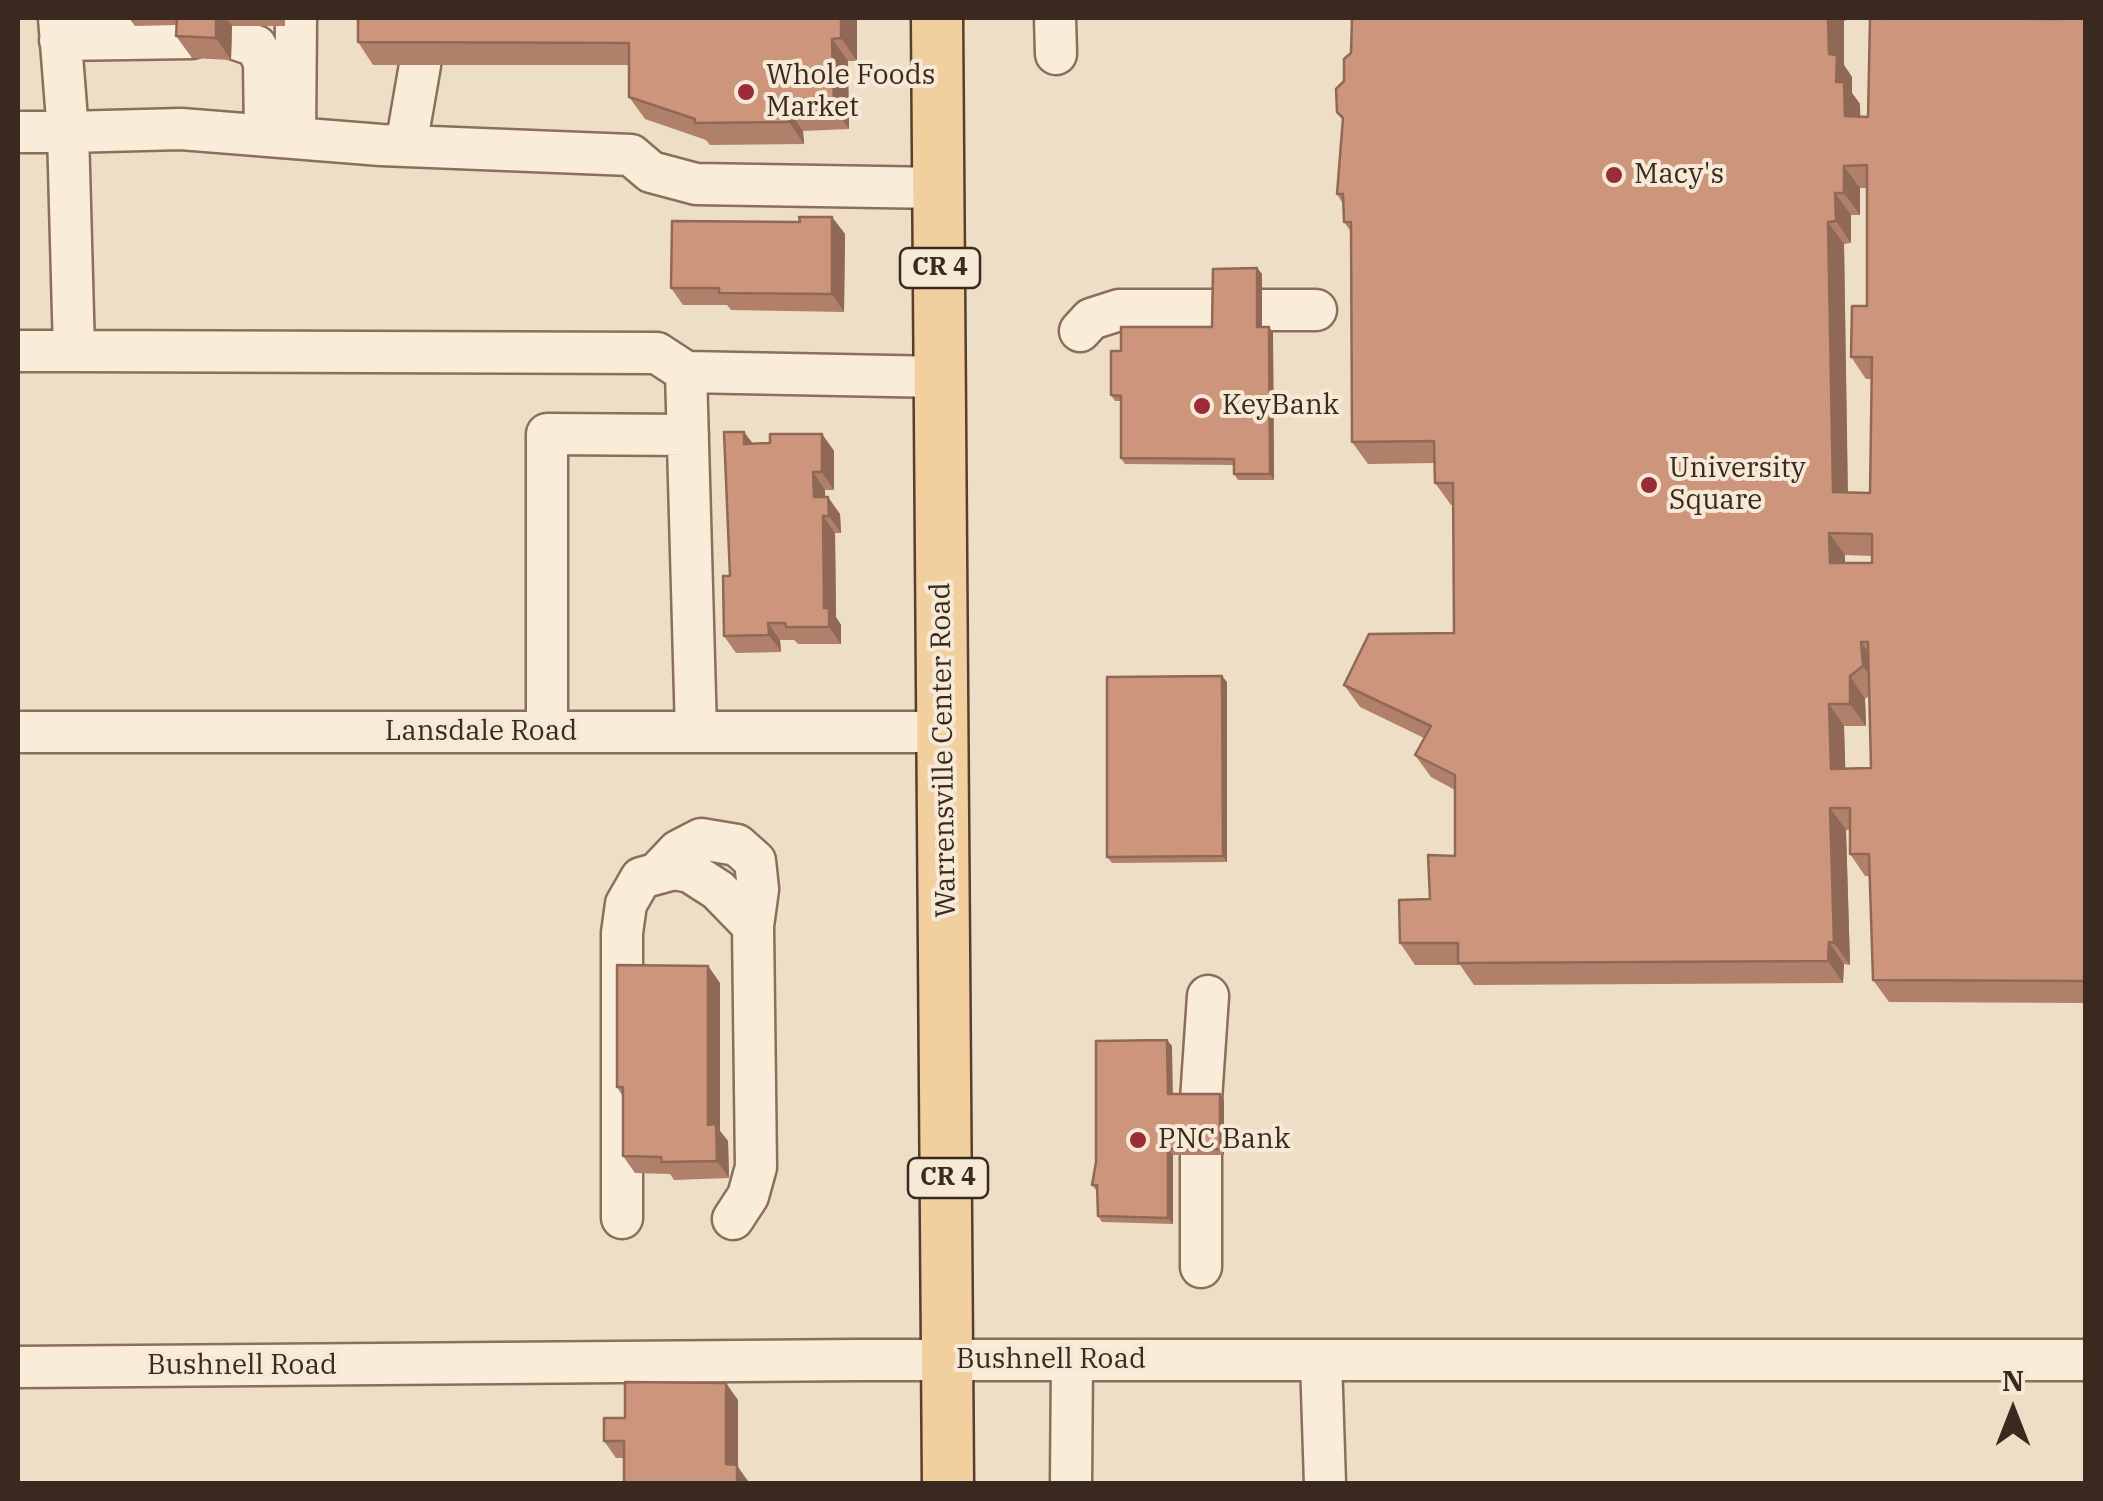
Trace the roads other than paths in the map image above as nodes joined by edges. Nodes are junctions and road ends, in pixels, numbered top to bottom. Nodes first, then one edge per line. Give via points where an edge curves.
1 (296, 18) edge
2 (937, 18) edge
3 (59, 29) edge
4 (420, 64) edge
5 (18, 132) edge
6 (68, 132) junction
7 (280, 136) junction
8 (406, 146) junction
9 (940, 188) junction
10 (1217, 310) edge
11 (1262, 310) edge
12 (1316, 310) dead end
13 (1080, 331) dead end
14 (18, 352) edge
15 (74, 352) junction
16 (686, 372) junction
17 (941, 376) junction
18 (688, 435) junction
19 (18, 732) edge
20 (547, 732) junction
21 (696, 732) junction
22 (944, 732) junction
23 (1208, 996) dead end
24 (1200, 1100) edge
25 (1201, 1155) edge
26 (622, 1218) dead end
27 (733, 1219) dead end
28 (1201, 1267) dead end
29 (949, 1360) junction
30 (1072, 1360) junction
31 (1321, 1360) junction
32 (2086, 1360) edge
33 (18, 1368) edge
34 (948, 1484) edge
35 (1071, 1484) edge
36 (1326, 1484) edge

1 - 7 street
2 - 9 main road, Warrensville Center Road / CR 4
3 - 6 street
3 - 7 street via 256,46
4 - 8 street
5 - 6 street
6 - 7 street via 181,129
6 - 15 street
7 - 8 street
8 - 9 street via 631,154 651,172 696,184
9 - 17 main road, Warrensville Center Road / CR 4
10 - 13 street via 1119,310 1091,319
11 - 12 street
14 - 15 street
15 - 16 street via 657,353
16 - 17 street
16 - 18 street
17 - 22 main road, Warrensville Center Road / CR 4
18 - 20 street via 547,434
18 - 21 street
19 - 20 street, Lansdale Road
20 - 21 street, Lansdale Road
21 - 22 street, Lansdale Road
22 - 29 main road, Warrensville Center Road / CR 4
23 - 24 street
25 - 28 street
26 - 27 street via 622,933 632,890 661,869 690,872 753,926 756,1167
29 - 30 street, Bushnell Road
29 - 33 street, Bushnell Road
29 - 34 main road, Warrensville Center Road / CR 4
30 - 31 street, Bushnell Road
30 - 35 street
31 - 32 street, Bushnell Road
31 - 36 street

